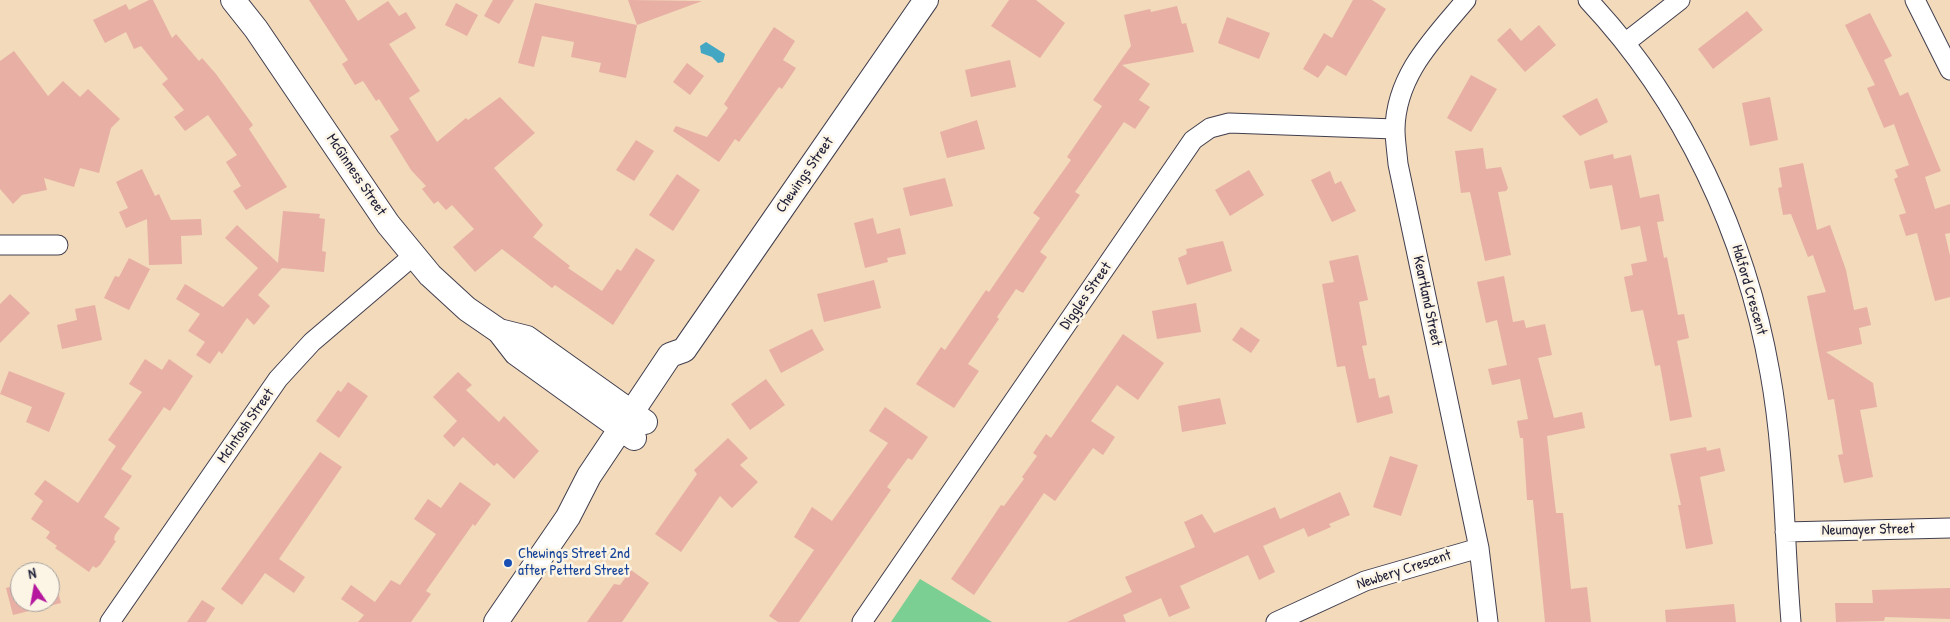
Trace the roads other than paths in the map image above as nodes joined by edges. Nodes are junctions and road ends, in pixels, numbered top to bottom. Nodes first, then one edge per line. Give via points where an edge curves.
1 (233, 0) edge
2 (926, 0) edge
3 (1466, 0) edge
4 (1588, 0) edge
5 (1680, 0) edge
6 (1916, 0) edge
7 (1625, 43) junction
8 (1950, 70) edge
9 (1395, 128) junction
10 (0, 245) edge
11 (58, 246) dead end
12 (413, 256) junction
13 (633, 425) junction
14 (1950, 528) edge
15 (1785, 532) junction
16 (1479, 548) junction
17 (110, 622) edge
18 (496, 622) edge
19 (862, 622) edge
20 (1276, 622) edge
21 (1488, 622) edge
22 (1791, 622) edge

1 - 12 street, McGinness Street
2 - 13 street, Chewings Street via 684,350 670,355
3 - 9 street, Keartland Street via 1420,54 1406,81
4 - 7 street, Halford Crescent
5 - 7 street
6 - 8 street
7 - 15 street, Halford Crescent via 1685,132 1728,223 1744,267 1770,375 1780,448
9 - 16 street, Keartland Street via 1398,164
9 - 19 street, Diggles Street via 1229,123 1210,128 1193,140
10 - 11 street
12 - 13 street, McGinness Street via 467,309 499,331 527,338
12 - 17 street, McIntosh Street via 312,342 278,379
13 - 18 street, Chewings Street via 602,486 568,517
14 - 15 street, Neumayer Street
15 - 22 street, Halford Crescent
16 - 20 street, Newbery Crescent via 1365,581
16 - 21 street, Keartland Street

